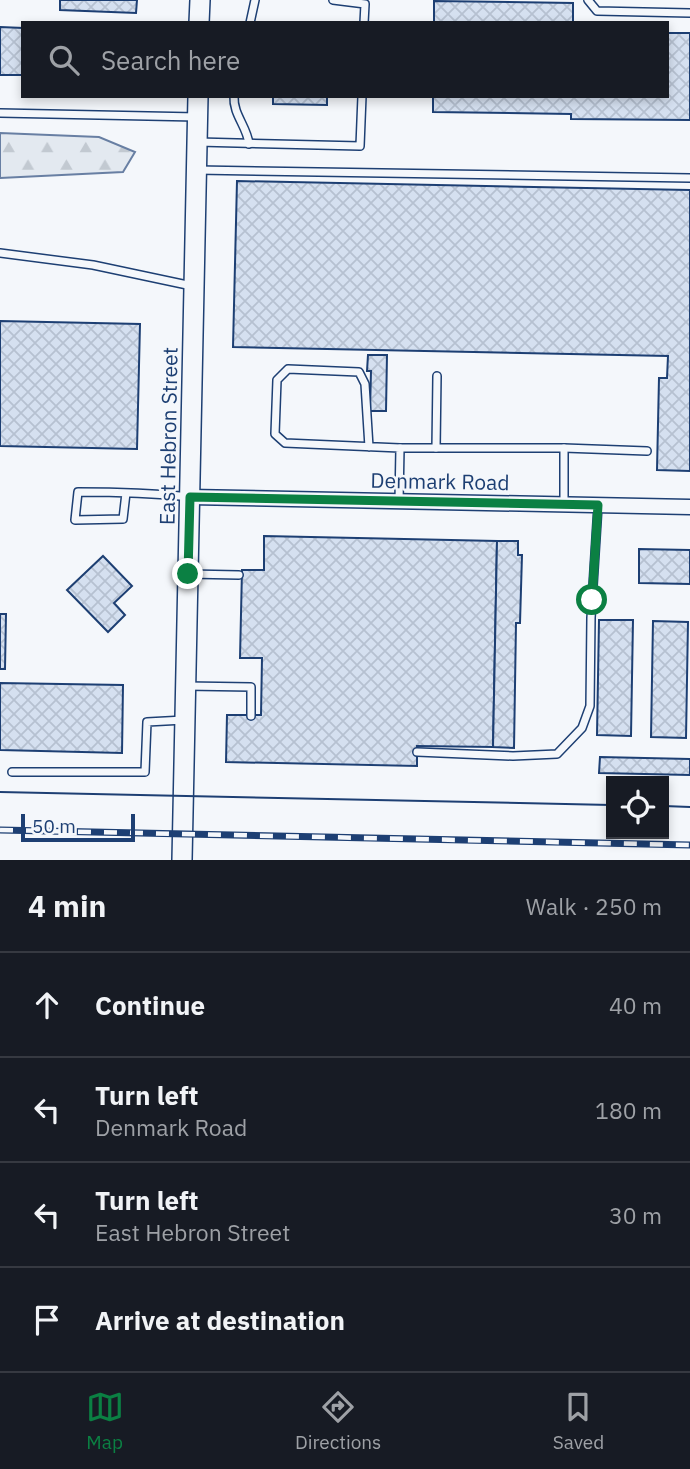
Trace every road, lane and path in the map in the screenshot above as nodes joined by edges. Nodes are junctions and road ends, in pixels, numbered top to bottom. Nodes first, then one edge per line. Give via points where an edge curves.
1 (200, 0) edge
2 (256, 0) edge
3 (333, 0) edge
4 (588, 0) edge
5 (690, 13) edge
6 (199, 21) edge
7 (251, 21) edge
8 (364, 21) edge
9 (198, 98) edge
10 (234, 98) edge
11 (362, 98) edge
12 (0, 113) edge
13 (198, 117) junction
14 (197, 142) junction
15 (249, 144) junction
16 (197, 170) junction
17 (690, 178) edge
18 (0, 253) edge
19 (194, 287) junction
20 (437, 376) dead end
21 (369, 447) junction
22 (400, 448) junction
23 (436, 448) junction
24 (564, 448) junction
25 (647, 451) dead end
26 (126, 493) junction
27 (190, 497) junction
28 (399, 501) junction
29 (564, 504) junction
30 (598, 505) junction
31 (690, 507) edge
32 (188, 574) junction
33 (239, 575) dead end
34 (186, 686) junction
35 (251, 716) dead end
36 (185, 720) junction
37 (417, 752) dead end
38 (12, 772) dead end
39 (182, 860) edge

1 - 6 street
2 - 7 lane
3 - 8 lane via 365,4
4 - 5 lane via 597,11
9 - 13 street, East Hebron Street
10 - 15 lane
11 - 15 lane via 360,146
12 - 13 lane
13 - 14 street, East Hebron Street
14 - 15 lane
14 - 16 street, East Hebron Street
16 - 17 lane
16 - 19 street, East Hebron Street
18 - 19 lane via 93,265
19 - 27 street, East Hebron Street
20 - 23 lane
21 - 21 lane via 285,443 275,433 277,380 288,369 359,372 365,384
21 - 22 lane
22 - 23 lane
22 - 28 lane
23 - 24 lane
24 - 25 lane
24 - 29 lane
26 - 26 lane via 78,492 75,520 123,519
26 - 27 lane
27 - 28 street, Denmark Road
27 - 32 street, East Hebron Street
28 - 29 street, Denmark Road
29 - 30 street, Denmark Road
30 - 31 street, Denmark Road
30 - 37 lane via 590,706 582,728 557,754
32 - 33 lane
32 - 34 street, East Hebron Street
34 - 35 lane via 251,687
34 - 36 street, East Hebron Street
36 - 38 lane via 147,722 145,772
36 - 39 street, East Hebron Street

